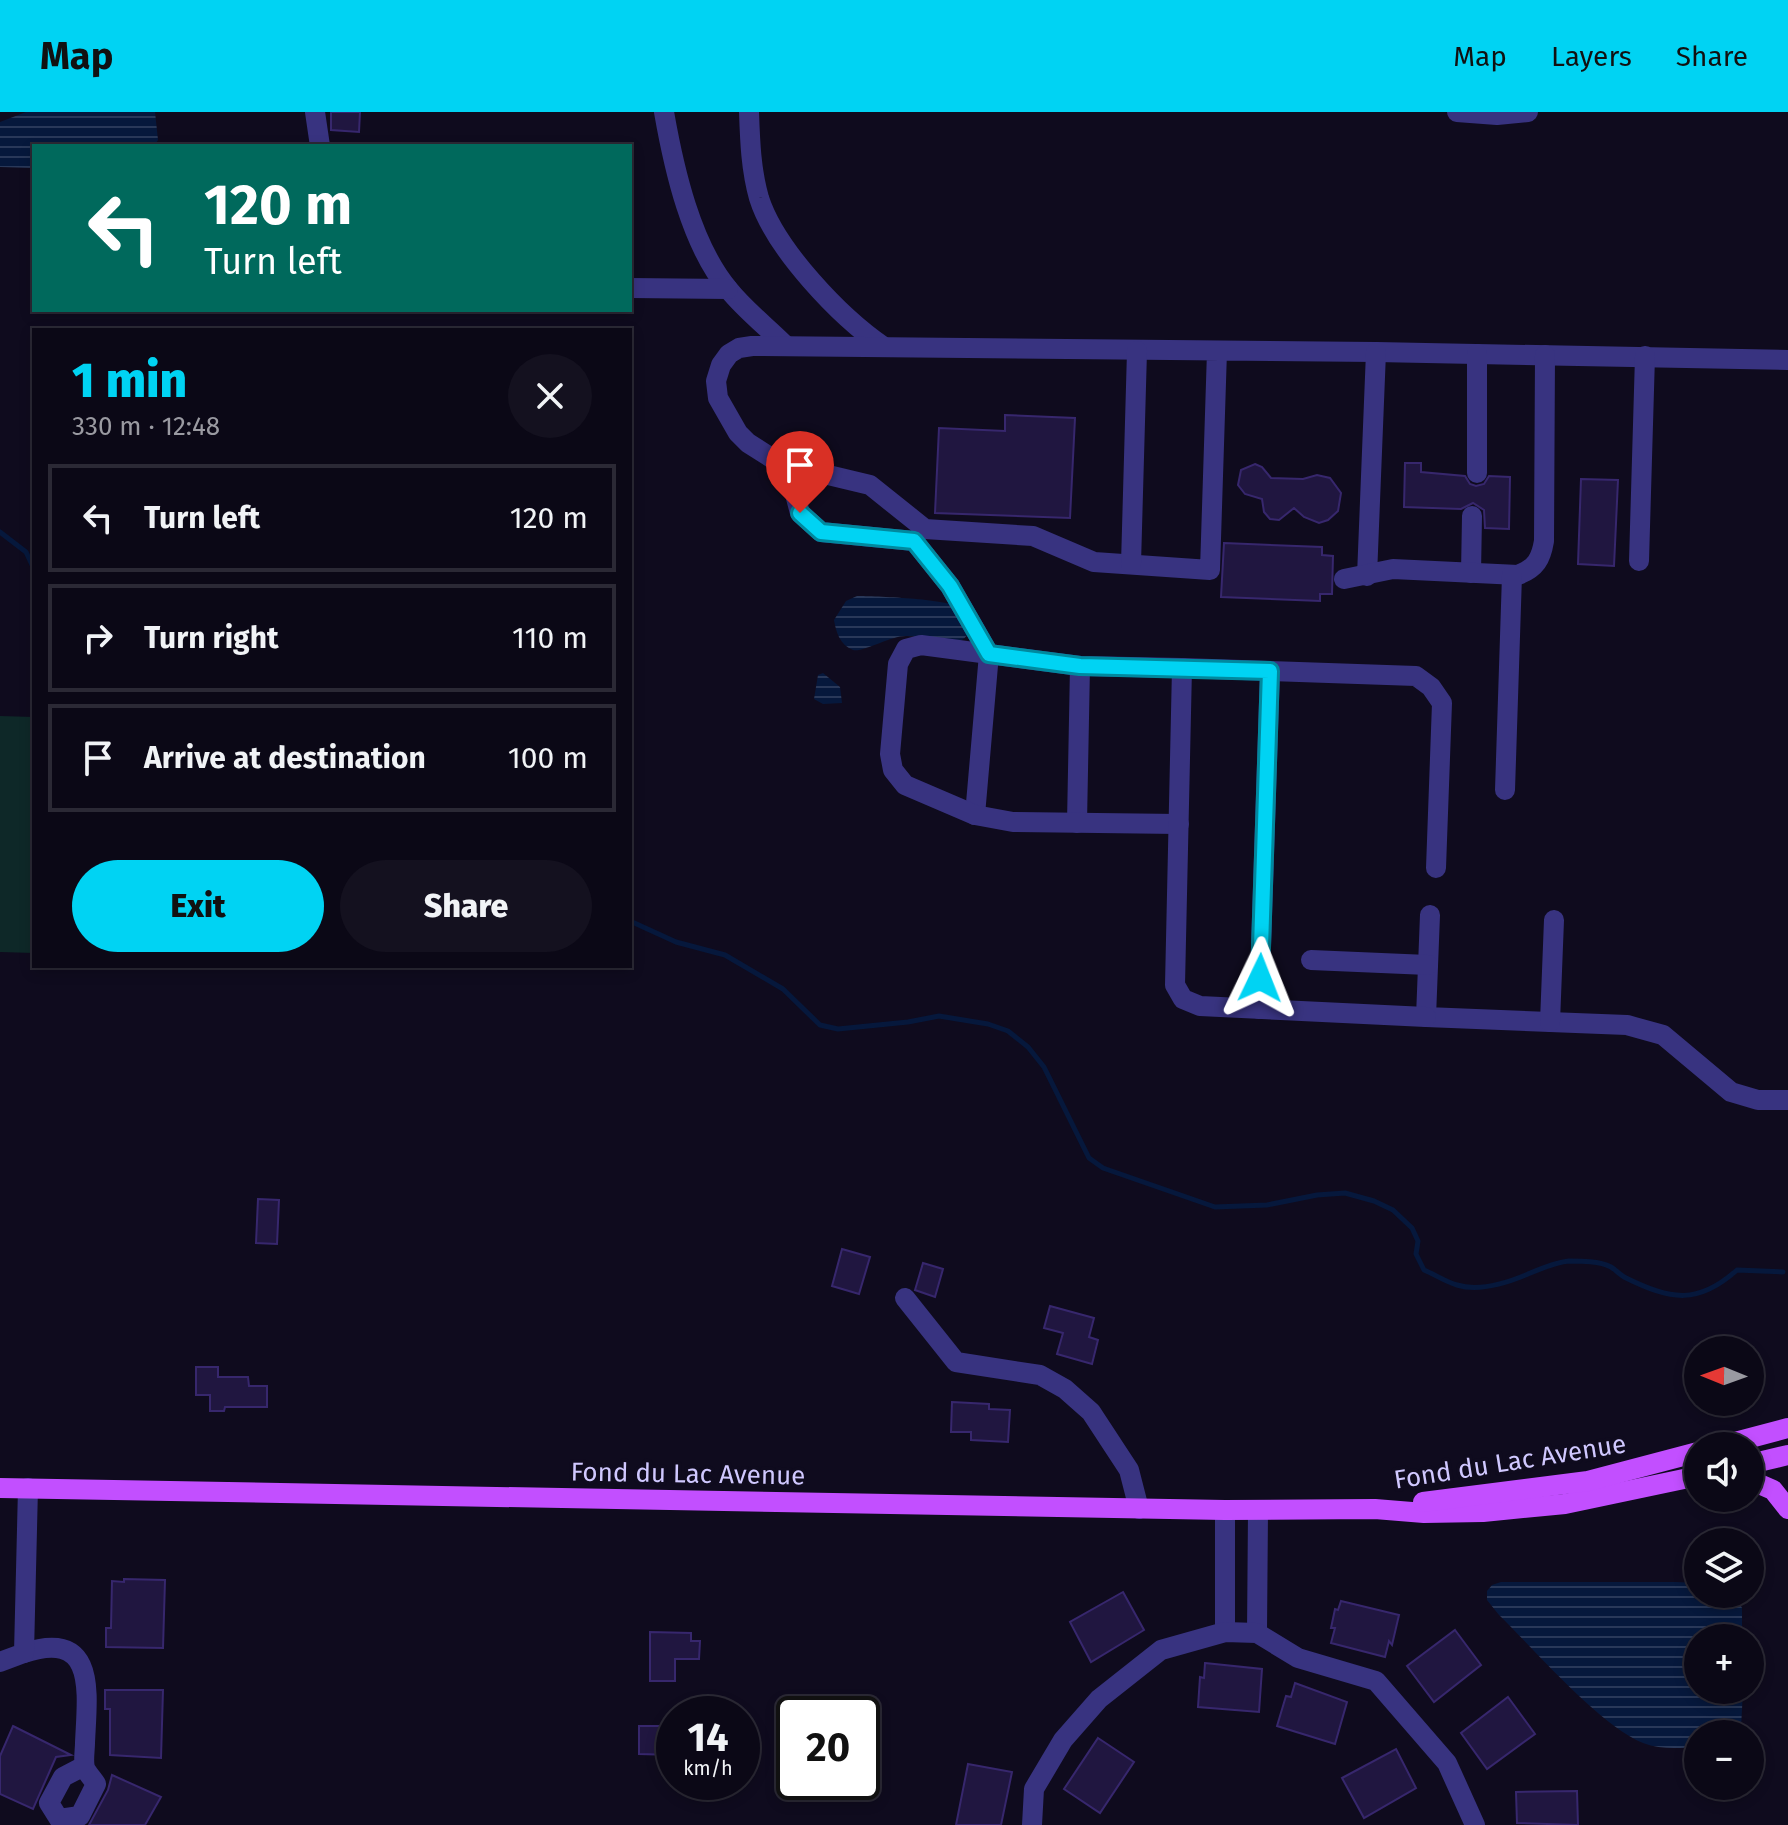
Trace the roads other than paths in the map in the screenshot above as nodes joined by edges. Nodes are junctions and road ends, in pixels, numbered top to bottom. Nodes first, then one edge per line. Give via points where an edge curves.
1 (315, 112) edge
2 (664, 112) edge
3 (749, 112) edge
4 (1457, 112) edge
5 (1528, 112) edge
6 (320, 144) edge
7 (632, 288) edge
8 (728, 289) junction
9 (786, 346) junction
10 (885, 348) junction
11 (1137, 351) junction
12 (1217, 351) junction
13 (1376, 352) junction
14 (1477, 354) junction
15 (1545, 355) junction
16 (1645, 356) junction
17 (1788, 360) edge
18 (787, 464) junction
19 (1477, 473) dead end
20 (1472, 516) dead end
21 (1639, 561) dead end
22 (1131, 564) junction
23 (1471, 573) junction
24 (1512, 575) junction
25 (1367, 576) junction
26 (1344, 579) dead end
27 (989, 654) junction
28 (1080, 666) junction
29 (1182, 668) junction
30 (1270, 671) junction
31 (1505, 790) dead end
32 (975, 815) junction
33 (1077, 823) junction
34 (1179, 824) junction
35 (1436, 868) dead end
36 (1430, 915) dead end
37 (1554, 920) dead end
38 (1311, 960) dead end
39 (1428, 965) junction
40 (1259, 1009) junction
41 (1426, 1017) junction
42 (1550, 1022) junction
43 (1788, 1100) edge
44 (905, 1298) dead end
45 (1788, 1428) edge
46 (1764, 1434) edge
47 (1788, 1455) edge
48 (1684, 1456) edge
49 (1764, 1461) edge
50 (1684, 1479) edge
51 (1764, 1486) edge
52 (0, 1488) edge
53 (28, 1488) junction
54 (1139, 1509) junction
55 (1375, 1509) junction
56 (1788, 1509) edge
57 (1225, 1510) junction
58 (1258, 1511) junction
59 (1225, 1632) junction
60 (1257, 1633) junction
61 (24, 1653) junction
62 (0, 1662) edge
63 (84, 1766) dead end
64 (1032, 1825) edge
65 (1475, 1825) edge

1 - 6 street
2 - 8 street via 702,249
3 - 10 street via 754,177 768,222 851,322
4 - 5 street
7 - 8 street
8 - 9 street
9 - 10 street
9 - 18 street via 739,348 721,365 716,381 718,398 738,433
10 - 11 street
11 - 12 street
11 - 22 street
12 - 13 street
12 - 22 street via 1210,570
13 - 14 street
13 - 25 street
14 - 15 street
14 - 19 street
15 - 16 street
15 - 24 street via 1544,541 1541,558 1530,570
16 - 17 street
16 - 21 street
18 - 22 street via 870,485 925,529 1033,536 1094,562
18 - 27 street via 800,513 821,532 914,541 950,586
20 - 23 street
23 - 24 street
23 - 25 street via 1384,569
24 - 31 street
25 - 26 street
27 - 28 street
27 - 32 street
27 - 32 street via 921,645 906,649 898,664 890,754 893,770 905,785
28 - 29 street
28 - 33 street
29 - 30 street
29 - 34 street
30 - 35 street via 1416,676 1431,687 1442,703
30 - 40 street
32 - 33 street via 1013,822
33 - 34 street
34 - 40 street via 1175,985 1183,999 1200,1006
36 - 39 street
37 - 42 street
38 - 39 street
39 - 41 street
40 - 41 street
41 - 42 street
42 - 43 street via 1627,1025 1663,1035 1731,1092 1758,1100
44 - 54 street via 956,1362 1040,1375 1091,1412 1129,1470
45 - 46 main road
47 - 49 main road
48 - 55 main road, Fond du Lac Avenue via 1588,1481
50 - 55 main road, Fond du Lac Avenue via 1523,1509
51 - 56 main road
52 - 53 main road, Fond du Lac Avenue
53 - 54 main road, Fond du Lac Avenue
53 - 61 street
54 - 57 main road, Fond du Lac Avenue
55 - 58 main road, Fond du Lac Avenue
57 - 58 main road, Fond du Lac Avenue
57 - 59 street
58 - 60 street
59 - 60 street
59 - 64 street via 1161,1650 1099,1699 1063,1740 1034,1789
60 - 65 street via 1298,1658 1376,1681 1447,1763
61 - 62 street
61 - 63 street via 58,1648 83,1665

